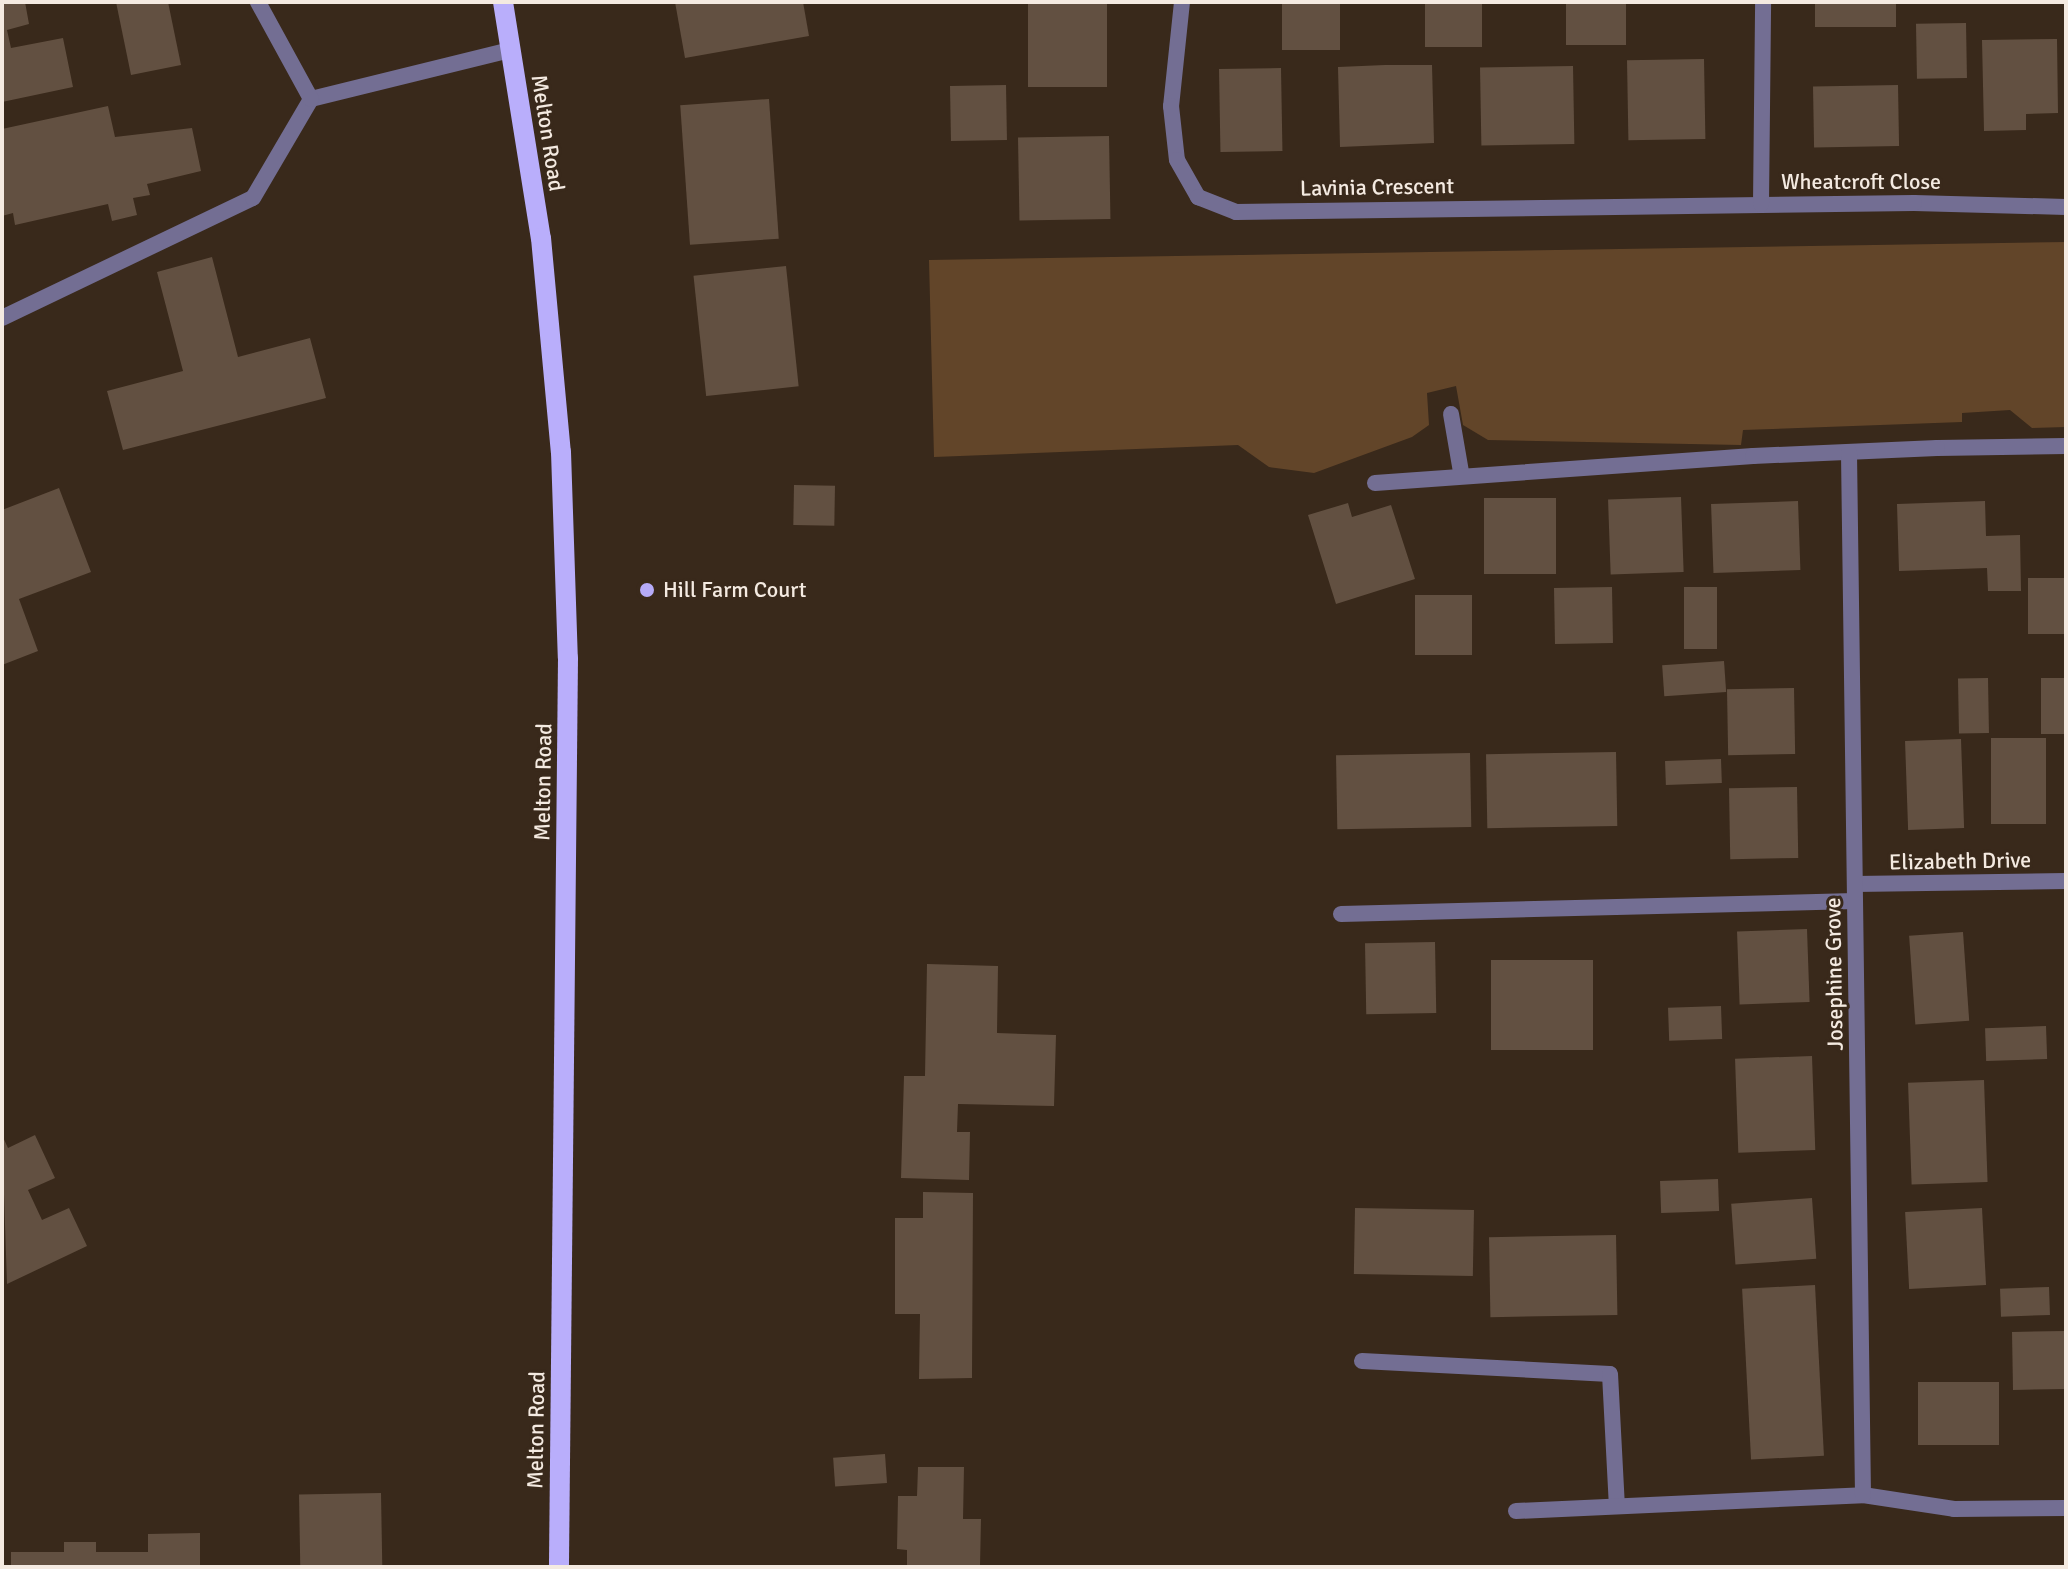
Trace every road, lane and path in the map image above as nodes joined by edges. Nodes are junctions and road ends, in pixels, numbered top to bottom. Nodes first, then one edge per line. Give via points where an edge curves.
1 (258, 2) edge
2 (503, 2) edge
3 (1182, 2) edge
4 (1763, 2) edge
5 (511, 50) junction
6 (311, 99) junction
7 (1761, 204) junction
8 (2066, 207) edge
9 (2, 318) edge
10 (1451, 414) dead end
11 (2066, 446) edge
12 (1849, 452) junction
13 (1461, 472) junction
14 (1375, 483) dead end
15 (2066, 881) edge
16 (1855, 893) junction
17 (1341, 914) dead end
18 (1362, 1361) dead end
19 (1863, 1495) junction
20 (1617, 1506) junction
21 (2066, 1508) edge
22 (1516, 1511) dead end
23 (559, 1567) edge

1 - 6 street
2 - 5 main road, Melton Road
3 - 7 street, Lavinia Crescent via 1171,106 1177,160 1198,197 1236,212
4 - 7 street, Wheatcroft Close
5 - 6 street
5 - 23 main road, Melton Road via 548,314 568,642
6 - 9 street via 253,198
7 - 8 street, Wheatcroft Close
10 - 13 street
11 - 12 street
12 - 13 street
12 - 16 street, Josephine Grove
13 - 14 street
15 - 16 street, Elizabeth Drive
16 - 17 street, Elizabeth Drive
16 - 19 street, Josephine Grove
18 - 20 street via 1610,1374
19 - 20 street
19 - 21 street via 1954,1509
20 - 22 street

